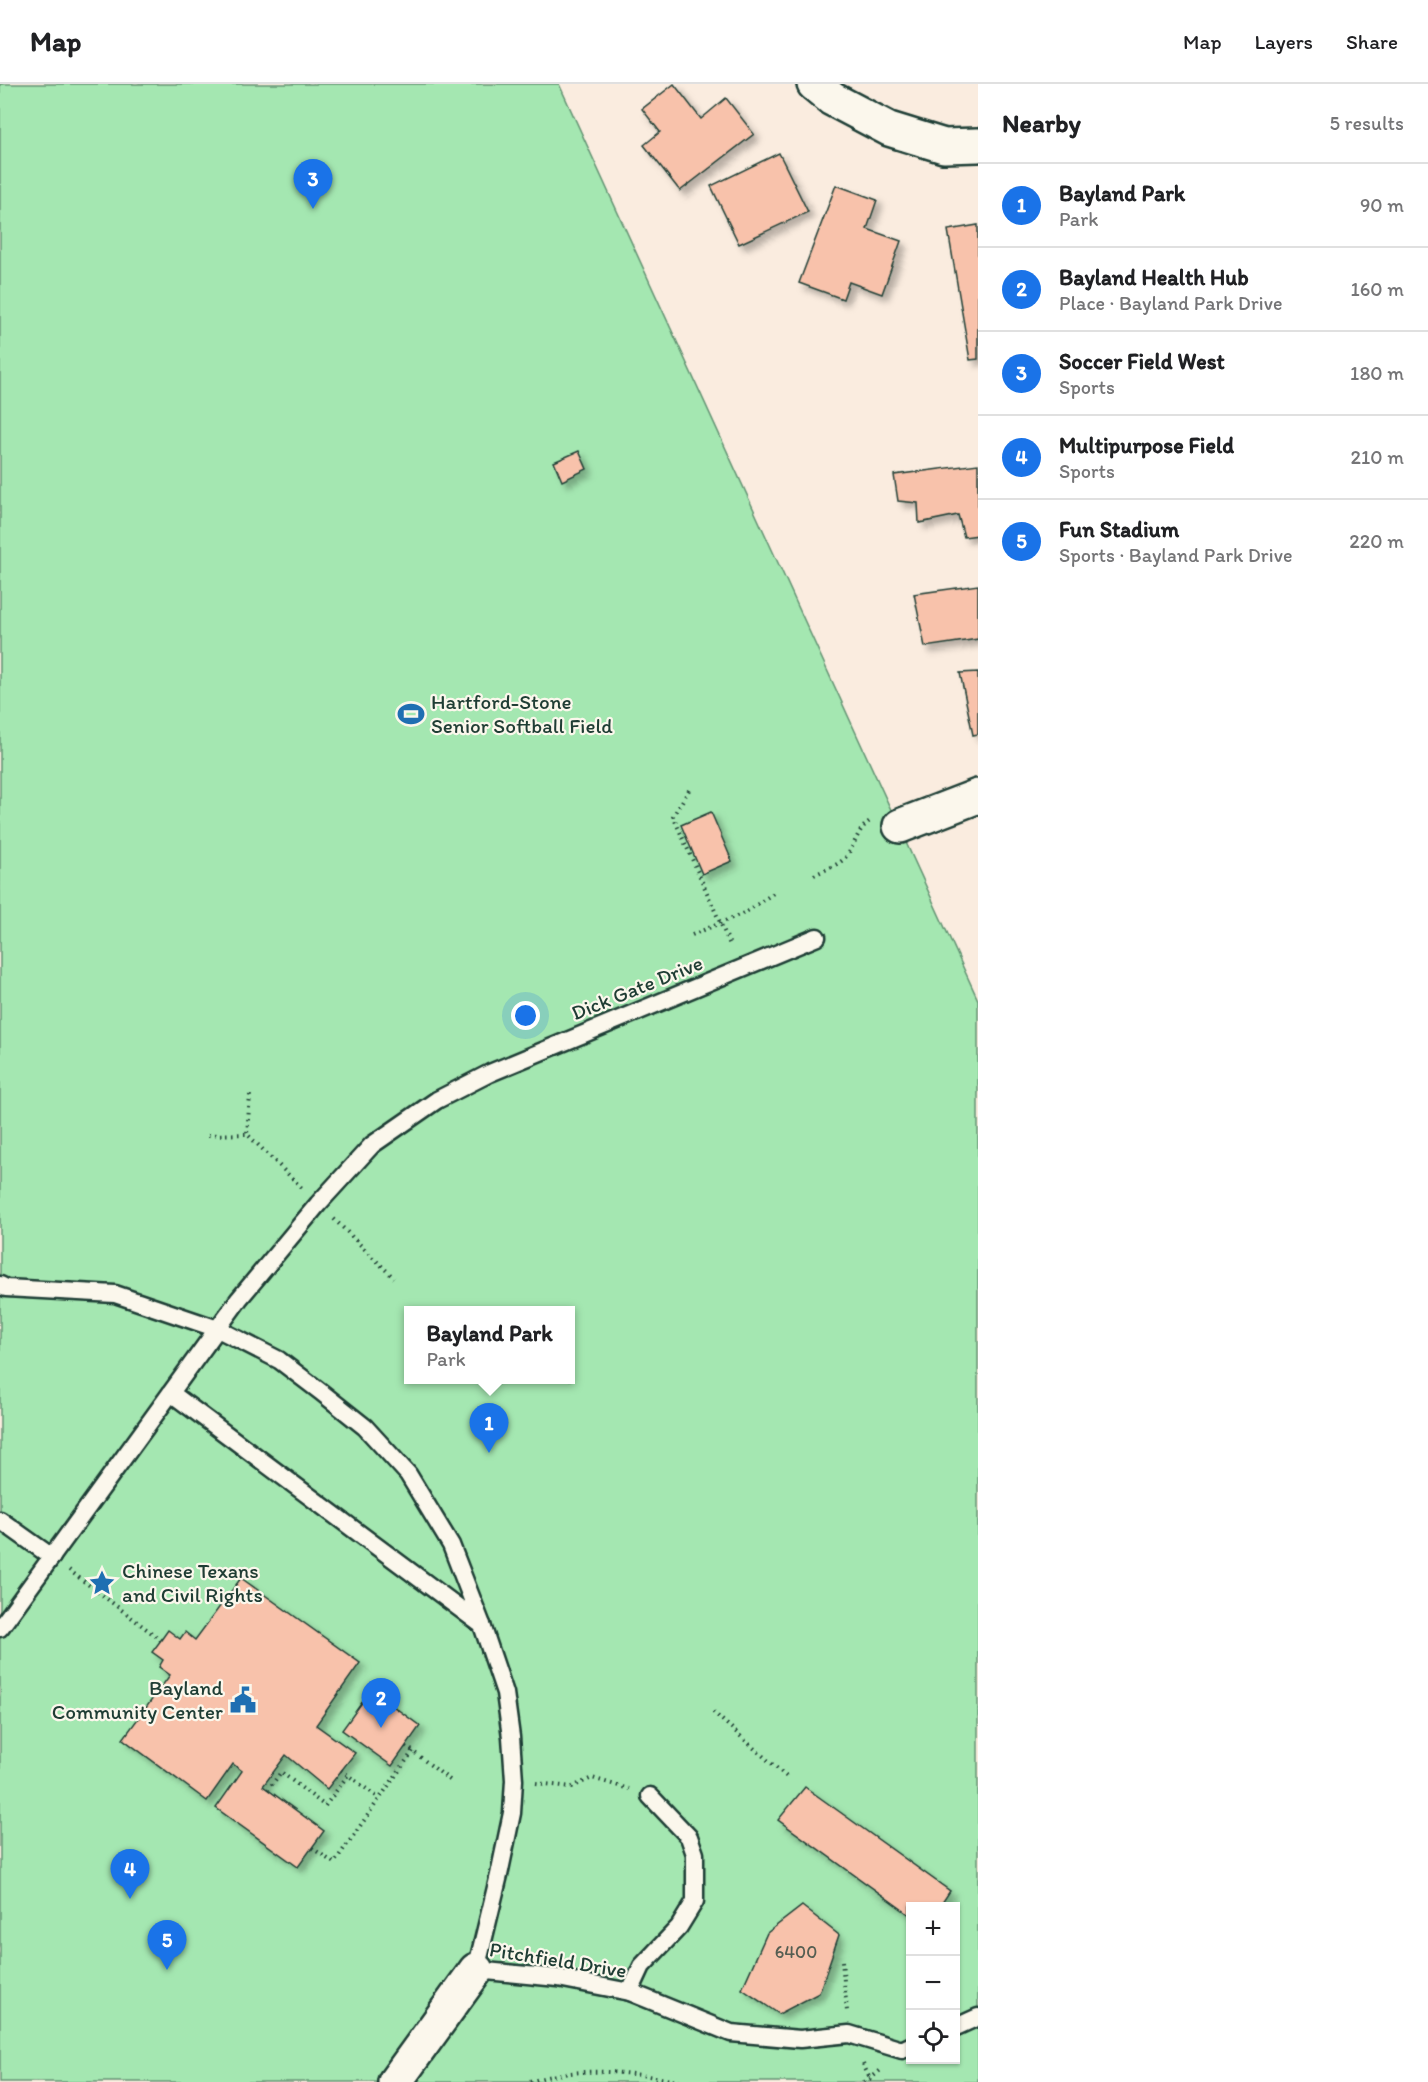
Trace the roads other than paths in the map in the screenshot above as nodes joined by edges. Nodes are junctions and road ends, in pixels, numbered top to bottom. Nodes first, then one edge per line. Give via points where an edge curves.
1 (814, 84) edge
2 (978, 146) edge
3 (978, 796) edge
4 (886, 823) road end
5 (818, 937) dead end
6 (2, 1288) edge
7 (218, 1329) junction
8 (171, 1393) junction
9 (0, 1520) edge
10 (52, 1557) junction
11 (482, 1625) junction
12 (0, 1628) edge
13 (650, 1796) road end
14 (476, 1970) junction
15 (630, 1992) junction
16 (978, 2017) edge
17 (960, 2025) edge
18 (906, 2048) edge
19 (395, 2082) edge

1 - 2 street via 832,99 889,129 944,146
3 - 4 street
5 - 7 lane, Dick Gate Drive via 490,1073 437,1100 372,1146 318,1204
6 - 7 lane via 115,1294
7 - 8 lane, Dick Gate Drive
7 - 11 lane via 279,1360 321,1392 365,1427 408,1474 451,1545
8 - 10 lane, Dick Gate Drive
8 - 11 lane
9 - 10 lane
10 - 12 lane, Dick Gate Drive
11 - 14 lane via 505,1693 514,1780 512,1813
13 - 15 lane via 689,1838 695,1854 695,1901 679,1927 642,1966
14 - 15 lane, Pitchfield Drive via 558,1978
14 - 19 street
15 - 18 lane, Pitchfield Drive via 731,2033 800,2039 849,2034
16 - 17 lane

